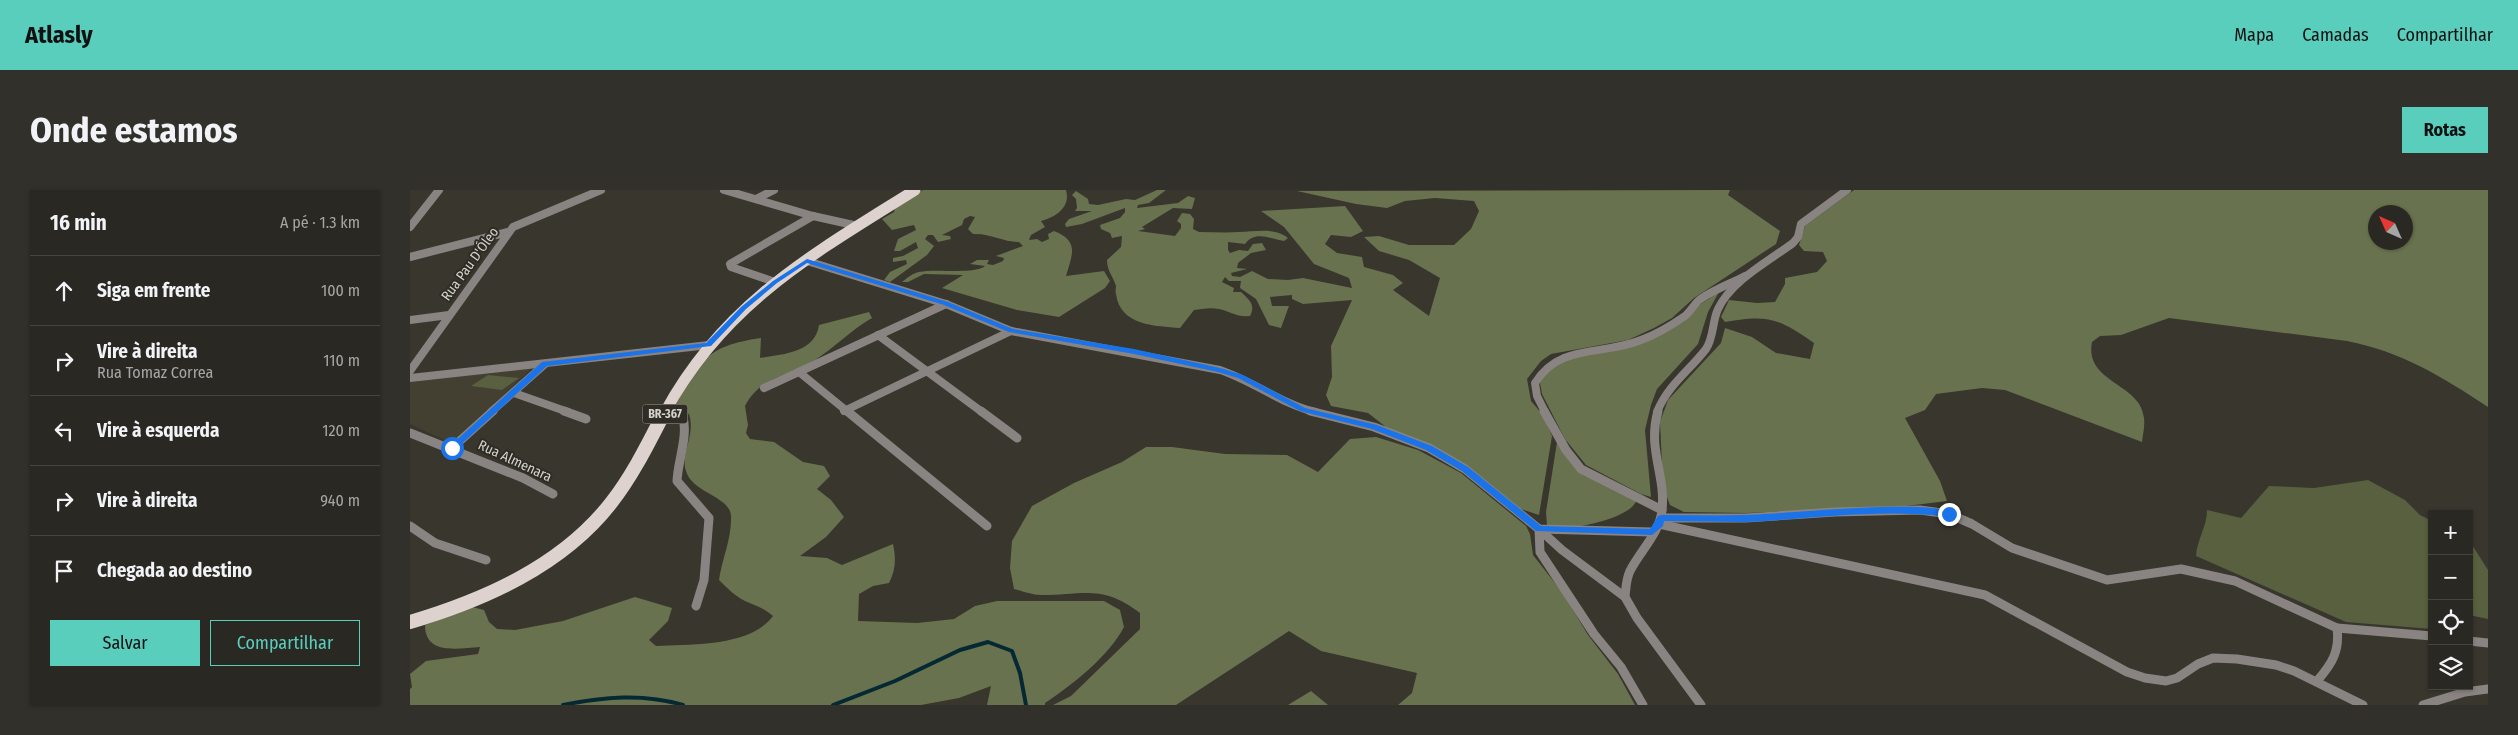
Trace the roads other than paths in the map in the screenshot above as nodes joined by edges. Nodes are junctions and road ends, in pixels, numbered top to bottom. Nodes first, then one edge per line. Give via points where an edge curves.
1 (439, 190) edge
2 (601, 190) edge
3 (724, 190) edge
4 (774, 190) edge
5 (914, 190) edge
6 (1847, 190) edge
7 (756, 199) junction
8 (813, 216) junction
9 (858, 226) junction
10 (410, 227) edge
11 (508, 232) junction
12 (410, 257) edge
13 (807, 261) junction
14 (1758, 270) junction
15 (775, 282) junction
16 (946, 304) junction
17 (449, 315) junction
18 (410, 320) edge
19 (1011, 331) junction
20 (878, 335) junction
21 (709, 344) junction
22 (545, 364) junction
23 (410, 371) edge
24 (799, 372) junction
25 (925, 372) junction
26 (410, 378) edge
27 (764, 388) dead end
28 (514, 393) junction
29 (844, 410) junction
30 (664, 414) junction
31 (586, 419) dead end
32 (410, 433) edge
33 (1017, 438) dead end
34 (452, 448) junction
35 (552, 494) dead end
36 (1659, 521) junction
37 (410, 526) edge
38 (987, 526) dead end
39 (1539, 529) junction
40 (486, 560) dead end
41 (1625, 597) junction
42 (696, 606) dead end
43 (410, 622) edge
44 (2336, 628) junction
45 (2428, 636) edge
46 (2473, 641) edge
47 (2488, 643) edge
48 (2317, 681) junction
49 (2488, 688) edge
50 (1644, 705) edge
51 (1701, 705) edge
52 (2363, 705) edge
53 (2423, 705) edge

1 - 10 street
2 - 11 street, Rua Pau D'Óleo via 523,221
3 - 7 street
4 - 7 street
5 - 9 main road, BR-367
6 - 14 street via 1801,224 1796,240
7 - 8 street
8 - 9 street
8 - 15 street via 730,264
9 - 13 main road, BR-367
11 - 12 street
11 - 17 street, Rua Pau D'Óleo
13 - 15 main road, BR-367
13 - 16 street
14 - 36 street via 1720,304 1712,339 1667,389 1658,406 1654,430
14 - 36 street via 1698,301 1686,315 1642,340 1610,350 1570,355 1553,362 1535,383 1537,396 1550,423 1581,469
15 - 21 main road, BR-367 via 743,308
16 - 19 street
16 - 20 street
17 - 18 street
17 - 23 street, Rua Pau D'Óleo
19 - 25 street
19 - 39 street via 1143,353 1241,377 1302,409 1374,427 1429,448 1472,474
20 - 24 street
20 - 25 street
21 - 22 street
21 - 30 main road, BR-367
22 - 26 street
22 - 28 street
24 - 27 street
24 - 29 street
25 - 29 street
25 - 33 street
28 - 31 street
28 - 34 street
29 - 38 street
30 - 42 street via 683,417 686,428 677,481 709,518 704,580
30 - 43 main road, BR-367 via 628,479 597,520 565,548 485,594
32 - 34 street, Rua Almenara
34 - 35 street, Rua Almenara
36 - 39 street
36 - 41 street via 1629,573
36 - 44 street via 1834,512 1920,510 1949,514 2012,548 2107,580 2181,569 2235,582
36 - 48 street via 1985,595 2127,672 2145,678 2166,682 2213,658 2276,665
37 - 40 street via 435,543
39 - 41 street
39 - 50 street via 1540,552 1594,634 1622,667
41 - 51 street
44 - 45 street
44 - 48 street via 2339,646 2332,665
46 - 47 street
48 - 52 street
49 - 53 street

